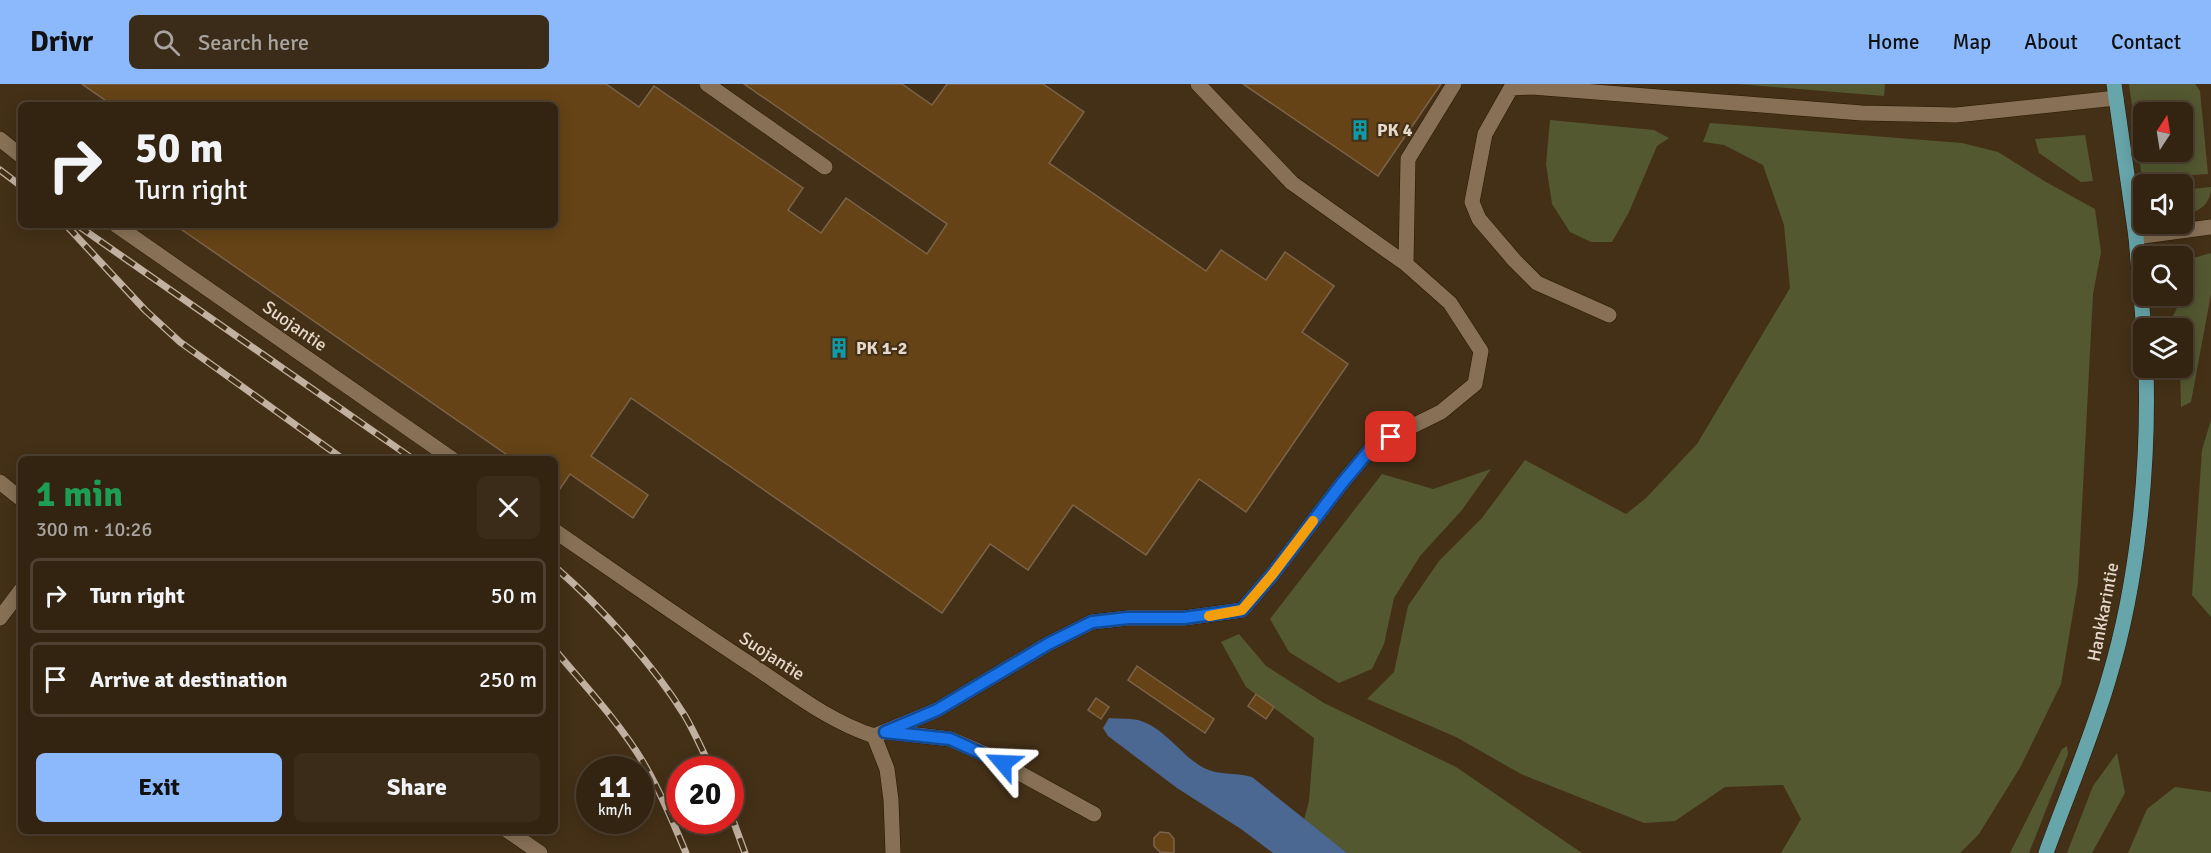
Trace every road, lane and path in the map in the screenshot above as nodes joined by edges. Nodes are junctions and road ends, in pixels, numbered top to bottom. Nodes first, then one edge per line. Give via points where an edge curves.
1 (707, 84) edge
2 (1198, 84) edge
3 (1454, 84) edge
4 (2115, 91) edge
5 (0, 139) edge
6 (18, 154) edge
7 (825, 167) dead end
8 (2211, 227) edge
9 (120, 228) edge
10 (2136, 237) junction
11 (1406, 264) junction
12 (1609, 315) dead end
13 (2143, 318) edge
14 (2146, 378) edge
15 (448, 456) edge
16 (0, 482) edge
17 (18, 497) edge
18 (558, 533) edge
19 (18, 594) edge
20 (0, 618) edge
21 (879, 734) junction
22 (1094, 814) dead end
23 (512, 834) edge
24 (540, 853) edge
25 (893, 853) edge
26 (2046, 853) edge

1 - 7 street
2 - 11 street via 1292,183
3 - 11 street via 1408,159
4 - 10 main road
4 - 12 street via 1956,115 1862,113 1511,88 1485,134 1472,202 1479,219 1538,283
5 - 6 street
8 - 10 street
9 - 15 street, Suojantie
10 - 13 main road
11 - 21 street via 1450,303 1481,351 1475,384 1441,412 1374,445 1242,610 1184,618 1092,622 937,710
14 - 26 main road, Hankkarintie via 2148,419 2141,504 2124,619 2109,678
16 - 17 street
18 - 21 street, Suojantie via 825,714 849,728
19 - 20 street
21 - 22 street, Suojantie via 950,739 985,753
21 - 25 street via 891,800
23 - 24 street

